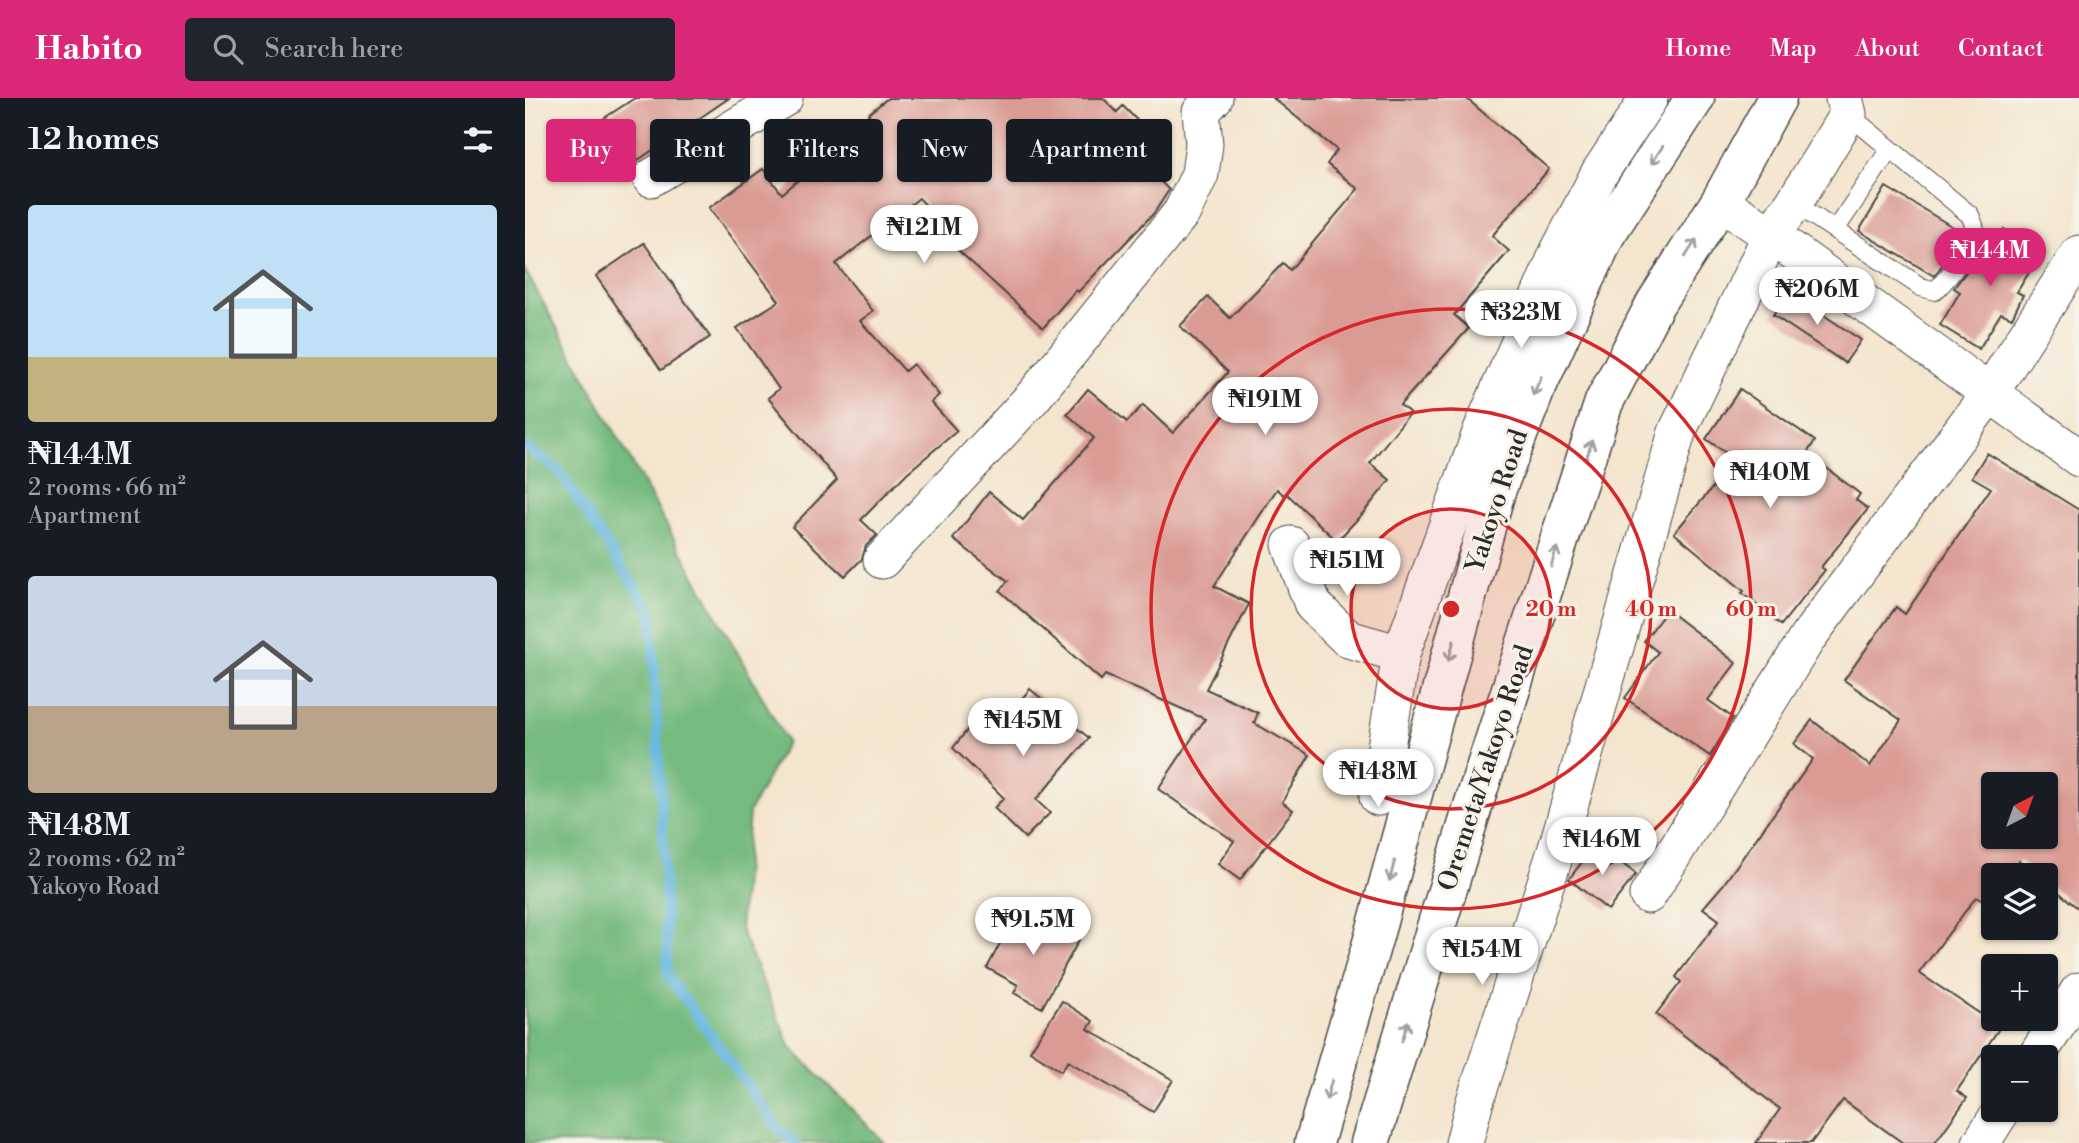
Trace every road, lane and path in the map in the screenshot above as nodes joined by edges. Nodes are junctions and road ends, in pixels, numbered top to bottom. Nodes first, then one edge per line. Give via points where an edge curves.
1 (784, 98) edge
2 (1649, 98) edge
3 (1695, 98) edge
4 (1777, 98) edge
5 (1200, 103) edge
6 (1846, 106) edge
7 (749, 119) edge
8 (1890, 149) junction
9 (1720, 202) junction
10 (1794, 203) junction
11 (1835, 230) junction
12 (1771, 235) junction
13 (2079, 254) edge
14 (1989, 394) junction
15 (2079, 457) edge
16 (1291, 545) dead end
17 (882, 560) dead end
18 (1401, 654) junction
19 (1378, 797) dead end
20 (1648, 895) dead end
21 (2079, 991) edge
22 (2044, 1045) edge
23 (1994, 1122) edge
24 (1314, 1143) edge
25 (1370, 1143) edge
26 (1464, 1143) edge
27 (1981, 1143) edge

1 - 7 street
2 - 18 street via 1600,172 1558,253 1482,430
3 -> 24 main road, Yakoyo Road via 1606,234 1496,491
4 - 9 main road, Oremeta/Yakoyo Road
5 - 17 street via 1204,144 1200,174 1182,212 1033,397
6 - 8 lane
6 - 10 street
8 - 11 lane
8 - 11 lane via 1970,215 1975,230 1972,242 1934,291
9 - 12 street
25 -> 9 main road, Oremeta/Yakoyo Road via 1604,401 1655,304
10 - 11 lane
10 - 12 street
12 - 14 street
12 - 26 street via 1677,432 1557,848
13 - 14 street
14 - 15 street
14 - 20 street via 1808,638
16 - 18 street via 1313,605 1349,639
18 - 19 street
21 - 22 street
23 - 27 street

